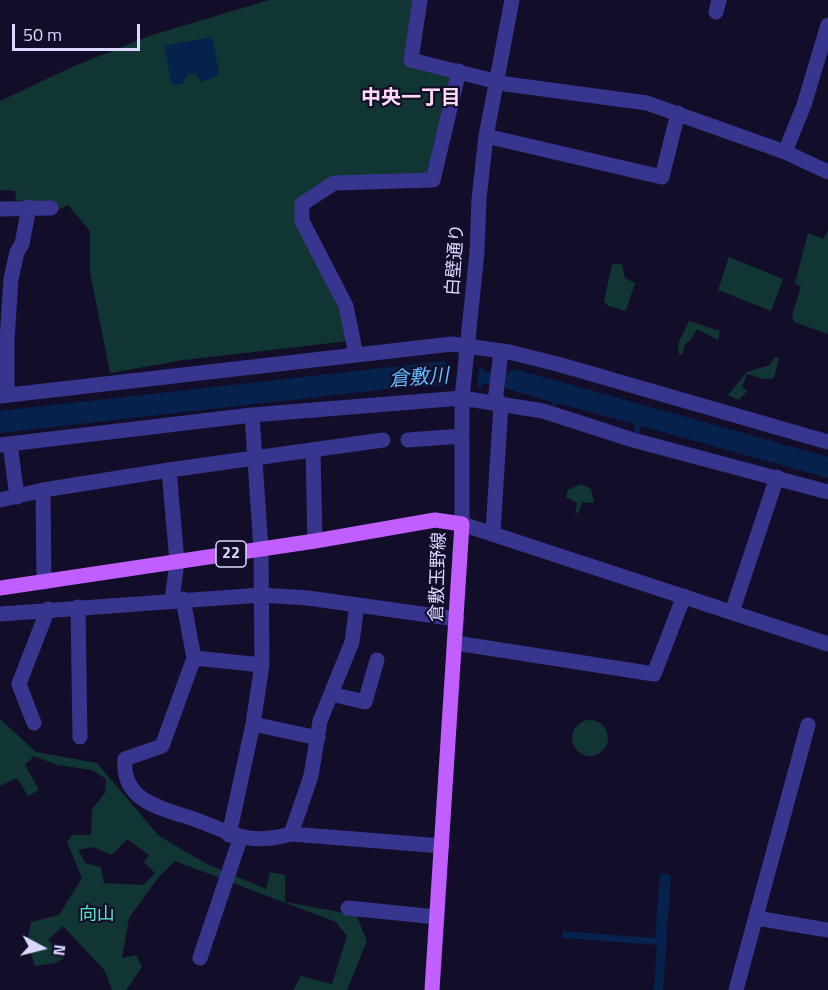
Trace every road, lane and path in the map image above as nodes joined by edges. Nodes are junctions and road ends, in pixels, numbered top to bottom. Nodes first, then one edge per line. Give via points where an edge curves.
1 (420, 0) edge
2 (512, 0) edge
3 (828, 25) edge
4 (459, 71) junction
5 (497, 80) junction
6 (678, 113) junction
7 (486, 136) junction
8 (786, 152) junction
9 (828, 172) edge
10 (29, 207) junction
11 (51, 208) dead end
12 (0, 209) edge
13 (468, 346) junction
14 (501, 351) junction
15 (356, 355) junction
16 (462, 393) junction
17 (4, 396) edge
18 (498, 398) junction
19 (252, 414) junction
20 (462, 436) junction
21 (383, 440) dead end
22 (408, 440) dead end
23 (828, 442) edge
24 (5, 445) edge
25 (313, 450) junction
26 (255, 458) junction
27 (169, 470) junction
28 (777, 477) junction
29 (43, 490) junction
30 (828, 492) edge
31 (17, 497) junction
32 (0, 500) edge
33 (462, 524) junction
34 (493, 533) junction
35 (315, 541) junction
36 (261, 550) junction
37 (177, 561) junction
38 (44, 582) junction
39 (0, 588) edge
40 (261, 595) junction
41 (684, 596) junction
42 (178, 600) junction
43 (357, 605) junction
44 (78, 607) junction
45 (48, 609) junction
46 (732, 612) junction
47 (0, 614) edge
48 (458, 619) junction
49 (456, 643) junction
50 (828, 644) edge
51 (194, 658) junction
52 (376, 660) dead end
53 (262, 665) junction
54 (331, 694) junction
55 (34, 723) dead end
56 (253, 724) junction
57 (808, 725) dead end
58 (80, 737) dead end
59 (318, 738) junction
60 (291, 834) junction
61 (235, 836) junction
62 (442, 846) junction
63 (348, 908) dead end
64 (437, 917) junction
65 (756, 918) junction
66 (828, 930) edge
67 (200, 958) dead end
68 (432, 990) edge
69 (736, 990) edge

1 - 4 street via 411,60
2 - 5 street, 白壁通り
3 - 8 street
4 - 5 street
4 - 15 street via 433,180 334,183 302,204 302,221 346,306
5 - 6 street via 647,103
5 - 7 street, 白壁通り
6 - 7 street via 662,177
6 - 8 street
7 - 13 street, 白壁通り
8 - 9 street
10 - 11 street
10 - 12 street
10 - 17 street via 11,279
13 - 14 street
13 - 15 street via 452,344
13 - 16 street, 白壁通り
14 - 18 street
14 - 23 street
15 - 17 street
16 - 18 street
16 - 19 street
16 - 20 street, 白壁通り
18 - 28 street via 633,440
18 - 34 street
19 - 24 street
19 - 26 street
20 - 22 street
20 - 33 street, 白壁通り
21 - 25 street
24 - 31 street
25 - 26 street
25 - 35 street
26 - 27 street
26 - 36 street
27 - 29 street
27 - 37 street
28 - 30 street
28 - 46 street
29 - 31 street
29 - 38 street
31 - 32 street
33 - 34 street
33 - 35 main road, 倉敷玉野線 / 22 via 435,520
33 - 48 main road, 倉敷玉野線
34 - 41 street
35 - 36 main road, 倉敷玉野線 / 22
36 - 37 main road, 倉敷玉野線 / 22
36 - 40 street
37 - 38 main road, 倉敷玉野線 / 22
37 - 42 street
38 - 39 main road, 倉敷玉野線 / 22
40 - 42 street
40 - 43 street
40 - 53 street
41 - 46 street
41 - 49 street via 654,674
42 - 44 street
42 - 51 street
43 - 48 street
43 - 54 street via 352,642
44 - 45 street
44 - 58 street
45 - 47 street
45 - 55 street via 19,684
46 - 50 street
48 - 49 main road, 倉敷玉野線
49 - 62 main road, 倉敷玉野線
51 - 53 street
51 - 61 street via 162,746 125,759 124,767 135,793 159,810
52 - 54 street via 365,702
53 - 56 street
54 - 59 street
56 - 59 street
56 - 61 street
57 - 65 street
59 - 60 street via 311,776
60 - 61 street via 272,839
60 - 62 street
61 - 67 street
62 - 64 main road, 倉敷玉野線
63 - 64 street
64 - 68 main road, 倉敷玉野線
65 - 66 street
65 - 69 street

